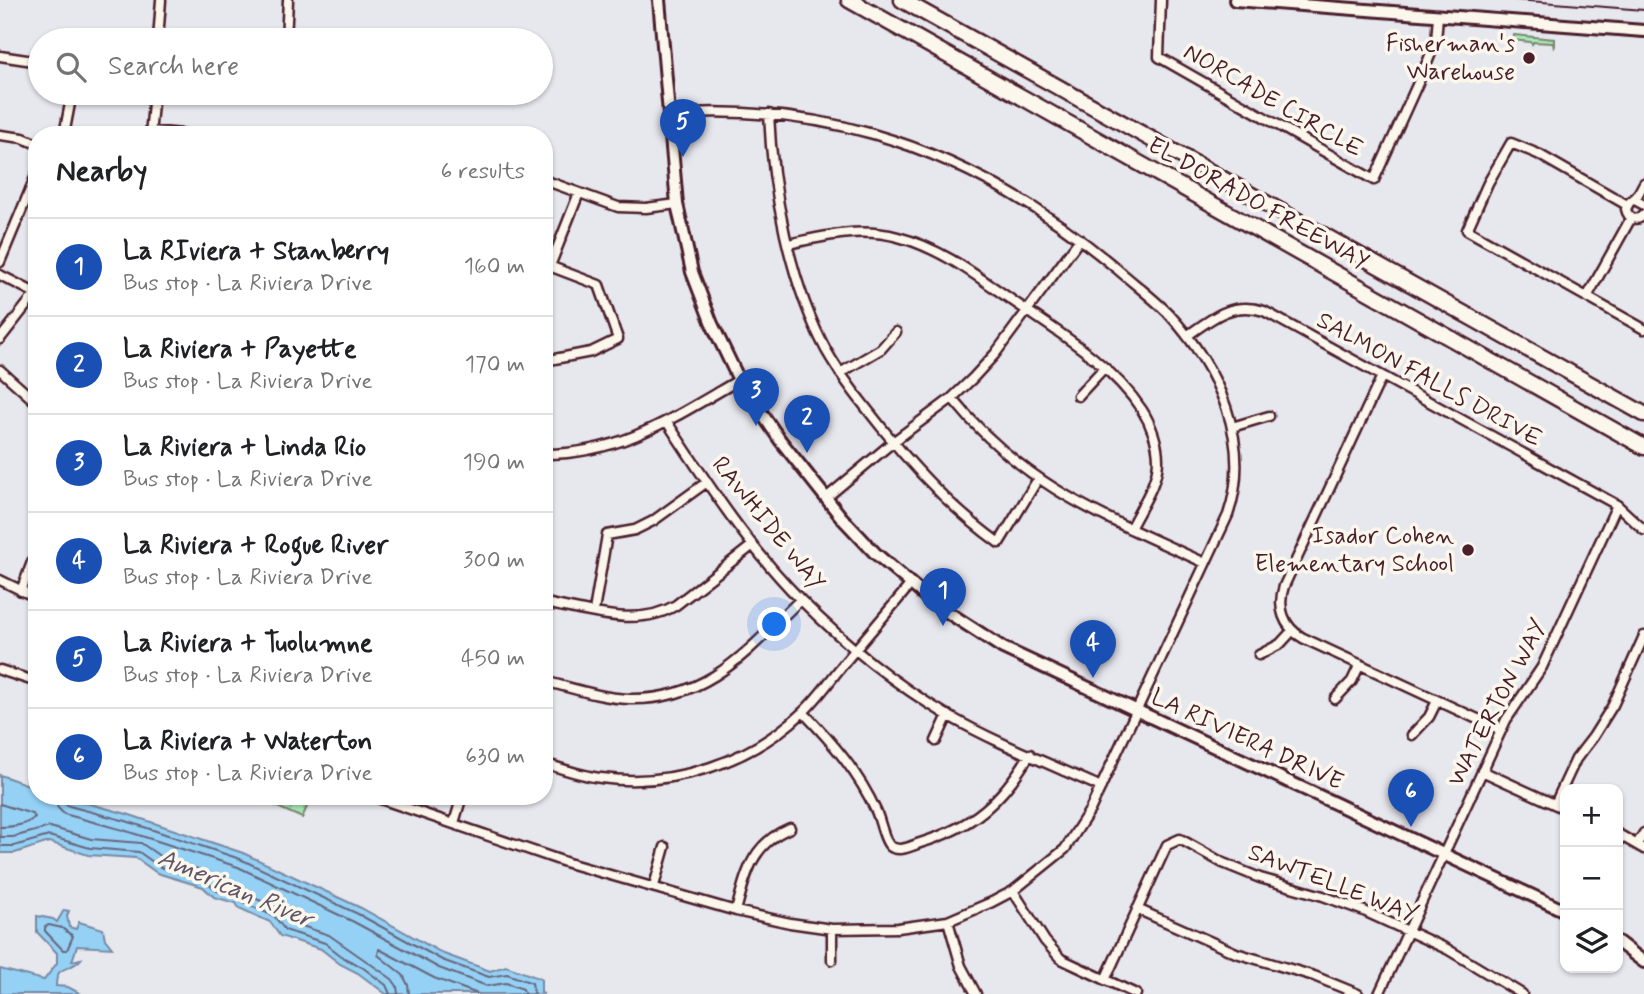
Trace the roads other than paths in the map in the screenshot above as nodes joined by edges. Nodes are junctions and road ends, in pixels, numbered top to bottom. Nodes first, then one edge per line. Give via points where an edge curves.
1 (161, 0) edge
2 (288, 0) edge
3 (659, 0) edge
4 (902, 0) edge
5 (1161, 0) edge
6 (1236, 0) edge
7 (854, 3) edge
8 (1438, 16) junction
9 (159, 28) edge
10 (287, 28) edge
11 (1644, 31) edge
12 (0, 57) edge
13 (28, 60) edge
14 (70, 105) edge
15 (153, 105) edge
16 (669, 114) junction
17 (769, 114) junction
18 (66, 126) edge
19 (151, 126) edge
20 (0, 135) edge
21 (28, 140) edge
22 (553, 183) edge
23 (1644, 183) edge
24 (579, 193) junction
25 (28, 195) edge
26 (1631, 202) junction
27 (677, 204) junction
28 (1644, 205) edge
29 (1644, 214) edge
30 (1631, 218) junction
31 (1080, 239) junction
32 (788, 244) junction
33 (553, 252) edge
34 (0, 262) edge
35 (553, 267) edge
36 (0, 275) edge
37 (28, 290) edge
38 (1587, 297) junction
39 (28, 304) edge
40 (1027, 311) junction
41 (1644, 329) edge
42 (896, 332) dead end
43 (1187, 336) junction
44 (0, 339) edge
45 (553, 359) edge
46 (1104, 368) junction
47 (0, 370) edge
48 (840, 373) junction
49 (1382, 376) junction
50 (739, 380) junction
51 (28, 395) edge
52 (1078, 396) dead end
53 (952, 398) junction
54 (1644, 414) edge
55 (1269, 416) dead end
56 (667, 422) junction
57 (1232, 426) junction
58 (893, 442) junction
59 (1644, 447) edge
60 (553, 454) edge
61 (1038, 479) junction
62 (707, 482) junction
63 (826, 498) junction
64 (1617, 505) junction
65 (1130, 528) junction
66 (1644, 530) edge
67 (753, 545) junction
68 (1205, 564) junction
69 (28, 573) edge
70 (0, 580) edge
71 (910, 586) junction
72 (21, 591) junction
73 (28, 594) edge
74 (800, 600) junction
75 (553, 604) edge
76 (594, 611) junction
77 (1292, 631) junction
78 (1644, 636) edge
79 (856, 649) junction
80 (1259, 656) dead end
81 (1360, 664) junction
82 (0, 670) edge
83 (28, 679) edge
84 (553, 683) edge
85 (1335, 699) dead end
86 (1437, 701) junction
87 (1136, 711) junction
88 (803, 712) junction
89 (948, 715) junction
90 (1501, 730) junction
91 (1412, 735) dead end
92 (936, 741) dead end
93 (1030, 754) junction
94 (553, 765) edge
95 (1482, 771) junction
96 (1101, 787) junction
97 (1555, 804) junction
98 (399, 805) edge
99 (459, 805) edge
100 (1560, 806) edge
101 (454, 823) junction
102 (790, 828) dead end
103 (1644, 833) edge
104 (1623, 837) edge
105 (1641, 846) edge
106 (665, 847) dead end
107 (1443, 855) junction
108 (654, 886) junction
109 (1013, 891) junction
110 (1137, 909) junction
111 (1563, 910) edge
112 (736, 911) junction
113 (948, 921) junction
114 (832, 929) junction
115 (1408, 931) junction
116 (1623, 946) edge
117 (832, 960) dead end
118 (1644, 962) edge
119 (1105, 979) junction
120 (974, 991) edge
121 (962, 994) edge
122 (1136, 994) edge
123 (1358, 994) edge
124 (1379, 994) edge
125 (1522, 994) edge

1 - 9 street
2 - 10 street
3 - 16 street, LA RIVIERA DRIVE
4 - 54 highway, EL DORADO FREEWAY
5 - 8 street, NORCADE CIRCLE via 1159,57 1374,180 1436,41
6 - 8 street
7 - 59 highway, EL DORADO FREEWAY
8 - 11 street
12 - 13 street
14 - 18 street
15 - 19 street
16 - 17 street
16 - 27 street, LA RIVIERA DRIVE
17 - 31 street via 841,125 924,151 1011,192
17 - 32 street
20 - 21 street
22 - 24 street
23 - 26 street
24 - 27 street via 618,207
24 - 33 street
25 - 34 street
26 - 28 street
26 - 30 street via 1626,212
26 - 38 street via 1511,143 1488,183 1467,230
27 - 50 street, LA RIVIERA DRIVE via 692,271
29 - 30 street
30 - 38 street
31 - 40 street
31 - 43 street via 1152,298
32 - 40 street via 849,233 898,237 945,256
32 - 48 street via 806,307
35 - 45 street via 599,285 618,339 590,352
36 - 37 street
38 - 41 street
39 - 44 street
40 - 46 street
40 - 53 street via 984,367
42 - 48 street via 881,349
43 - 49 street, SALMON FALLS DRIVE via 1222,312 1254,308
43 - 57 street via 1213,378
46 - 52 street
46 - 65 street via 1142,411 1157,450 1154,480
47 - 51 street
48 - 58 street
49 - 64 street, SALMON FALLS DRIVE
49 - 77 street via 1282,591 1282,613
50 - 56 street
50 - 63 street, LA RIVIERA DRIVE
53 - 58 street
53 - 61 street via 1000,449
55 - 57 street
56 - 60 street via 607,447
56 - 62 street, RAWHIDE WAY
57 - 68 street via 1238,461 1236,489
58 - 61 street via 937,492 999,543
58 - 63 street
61 - 65 street
62 - 67 street, RAWHIDE WAY
62 - 76 street via 653,521 607,536
63 - 71 street, LA RIVIERA DRIVE
64 - 66 street, SALMON FALLS DRIVE
64 - 90 street, WATERTON WAY via 1542,667
65 - 68 street
67 - 74 street, RAWHIDE WAY
67 - 76 street via 665,611 648,617 621,617
68 - 87 street
69 - 72 street
70 - 72 street
71 - 79 street
71 - 87 street, LA RIVIERA DRIVE via 1003,648
72 - 73 street
74 - 79 street, RAWHIDE WAY
74 - 84 street via 739,659 693,689 627,699
75 - 76 street
77 - 80 street
77 - 81 street
78 - 97 street via 1613,705 1576,759
79 - 88 street
79 - 89 street, RAWHIDE WAY
81 - 85 street
81 - 86 street
82 - 83 street
86 - 90 street
86 - 91 street
87 - 96 street
87 - 107 street, LA RIVIERA DRIVE
88 - 93 street via 833,743 869,794 891,847 901,849 953,832 978,817 1015,780
88 - 94 street via 760,745 715,767 680,776 600,778
89 - 92 street
89 - 93 street, RAWHIDE WAY
90 - 95 street, WATERTON WAY
93 - 96 street, RAWHIDE WAY
95 - 97 street
95 - 107 street, WATERTON WAY
96 - 109 street via 1065,849
97 - 100 street
98 - 101 street
99 - 101 street
101 - 108 street via 568,863
102 - 112 street via 777,833 756,853
103 - 105 street
104 - 105 street
106 - 108 street
107 - 111 street, LA RIVIERA DRIVE
107 - 115 street, WATERTON WAY
108 - 112 street
109 - 113 street
109 - 119 street via 1052,951
110 - 115 street, SAWTELLE WAY via 1167,845 1180,839 1260,878 1323,896
110 - 119 street
110 - 123 street via 1236,953
112 - 114 street
113 - 114 street via 898,928
113 - 120 street
114 - 117 street
115 - 124 street, WATERTON WAY
115 - 125 street, SAWTELLE WAY via 1477,965
116 - 118 street
119 - 122 street
120 - 121 street

